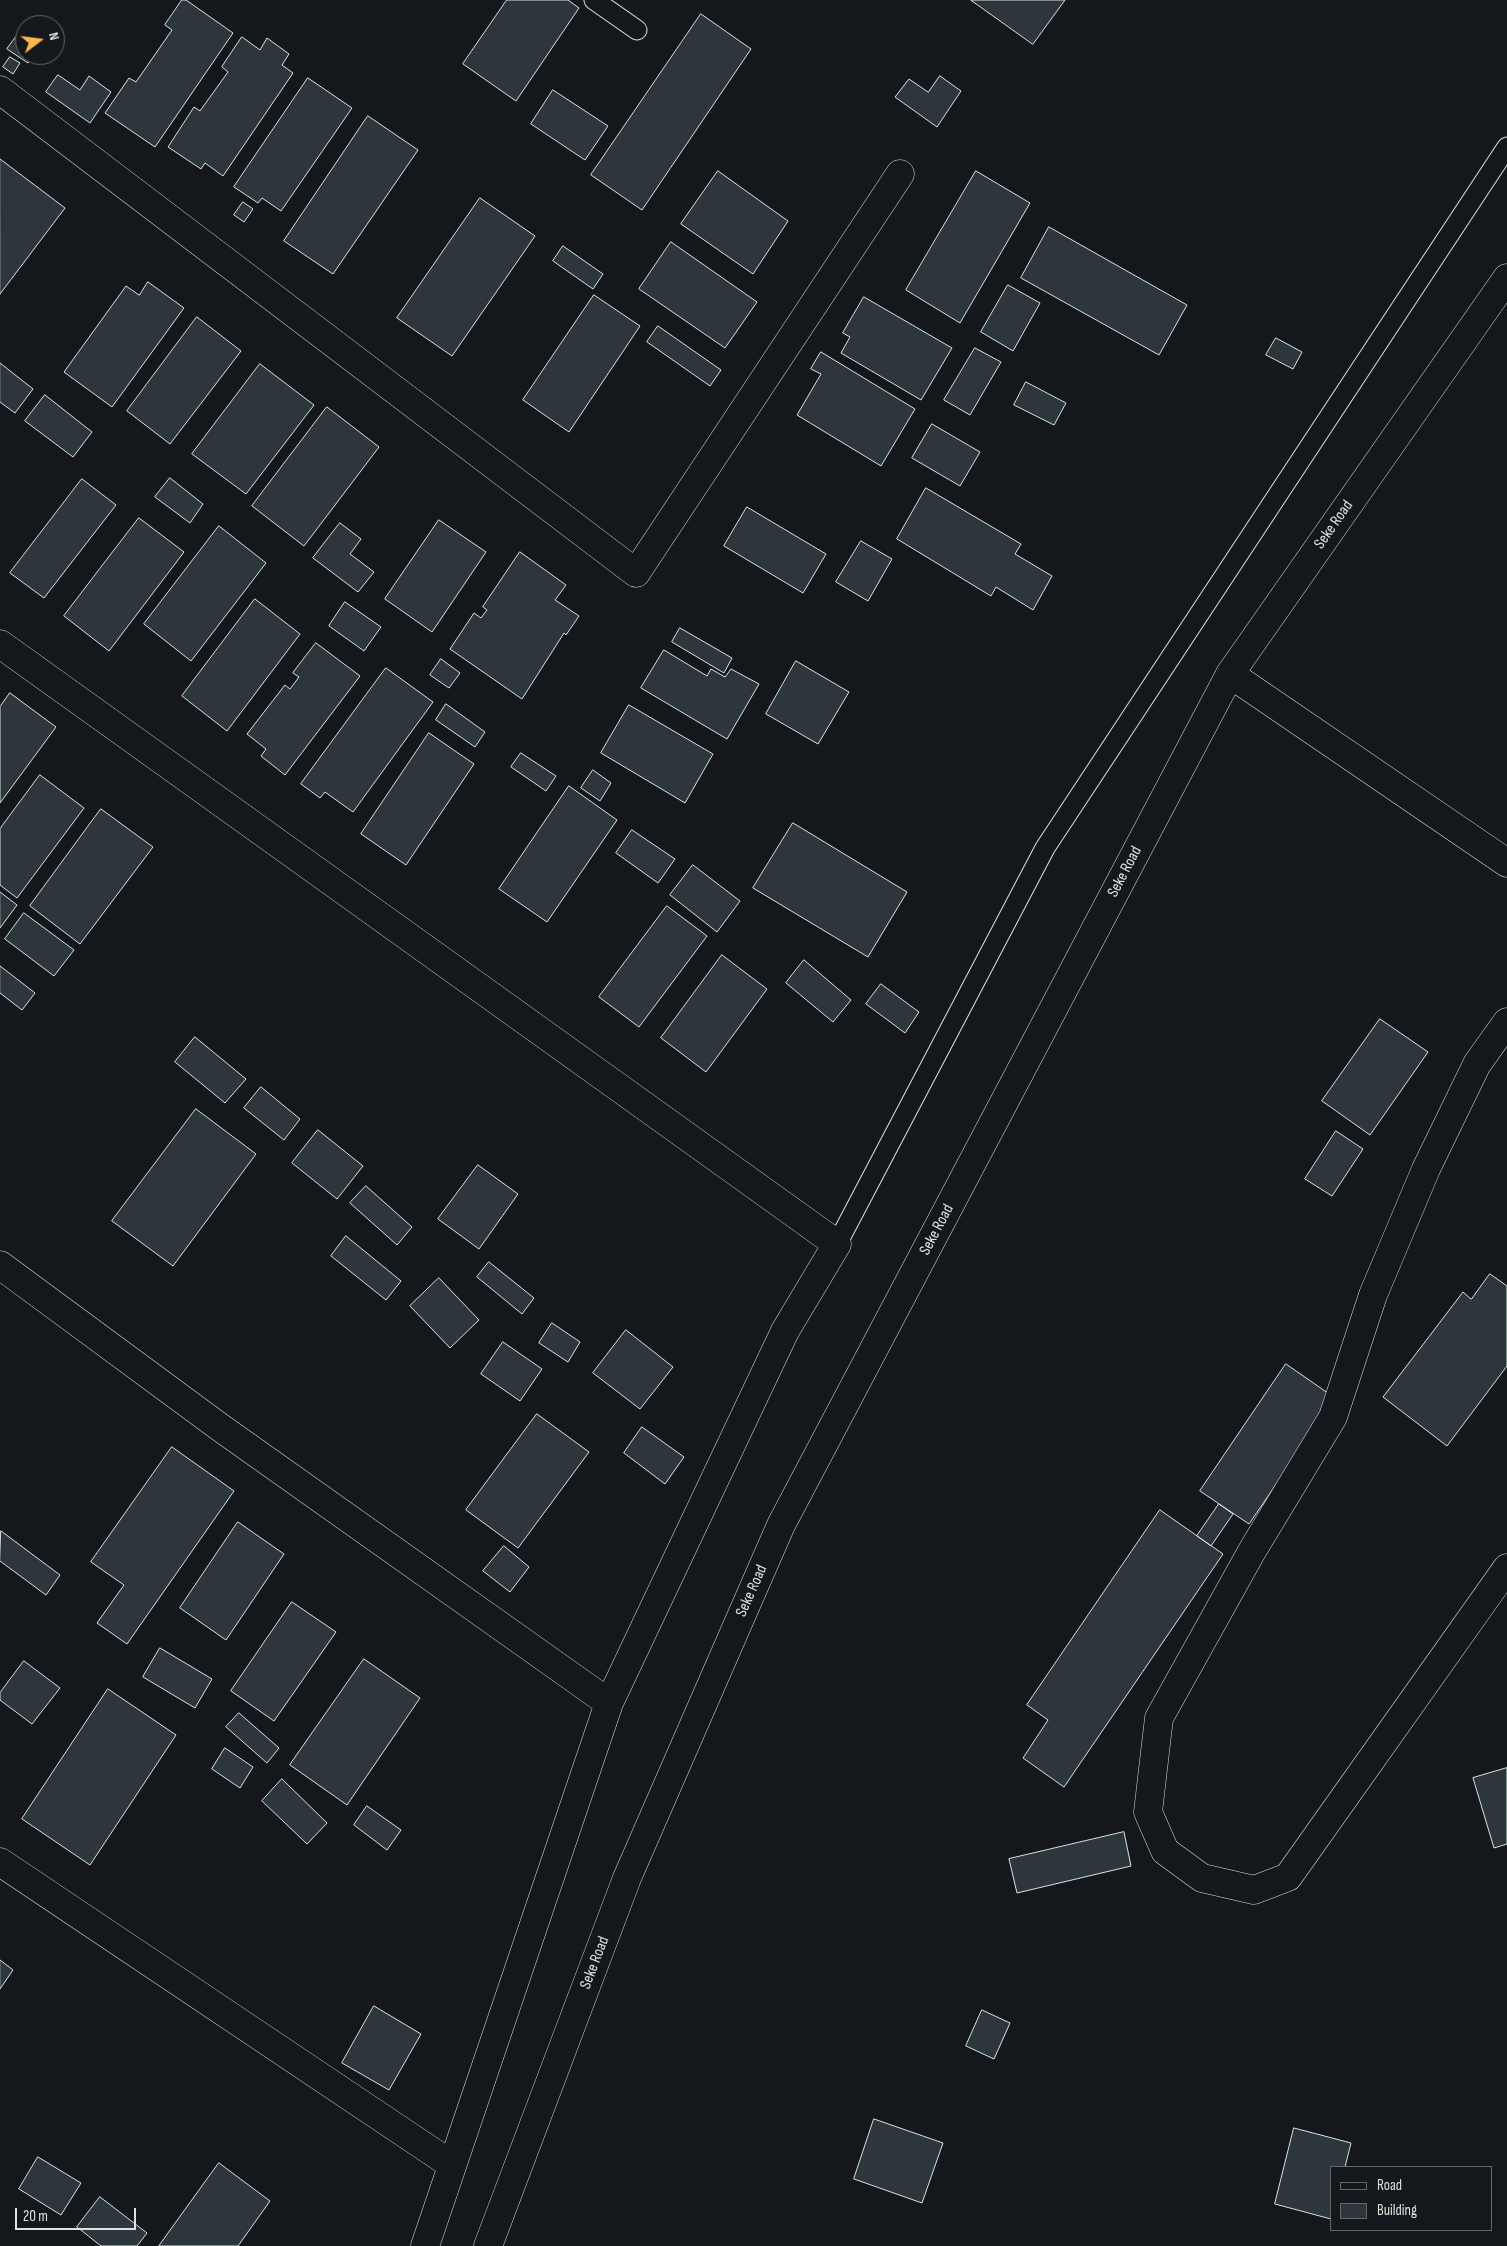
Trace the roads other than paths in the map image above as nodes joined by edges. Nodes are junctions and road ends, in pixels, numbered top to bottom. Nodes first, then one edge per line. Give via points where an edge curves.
1 (594, 0) edge
2 (637, 30) dead end
3 (0, 90) edge
4 (1507, 147) edge
5 (900, 174) dead end
6 (1507, 278) edge
7 (0, 644) edge
8 (1230, 674) junction
9 (1507, 863) edge
10 (1507, 1022) edge
11 (837, 1244) junction
12 (0, 1265) edge
13 (1507, 1568) edge
14 (609, 1703) junction
15 (0, 1862) edge
16 (452, 2165) junction
17 (425, 2246) edge
18 (488, 2246) edge

1 - 2 lane
3 - 5 street via 636,573
4 - 11 lane via 1045,848
6 - 8 street, Seke Road
7 - 11 street
8 - 9 street
8 - 18 street, Seke Road via 781,1525 627,1878
10 - 13 street via 1477,1064 1426,1169 1373,1295 1333,1418 1252,1551 1159,1718 1148,1812 1165,1851 1202,1878 1254,1890 1288,1877
11 - 14 street via 785,1331
12 - 14 street via 221,1428
14 - 16 street
15 - 16 street
16 - 17 street

